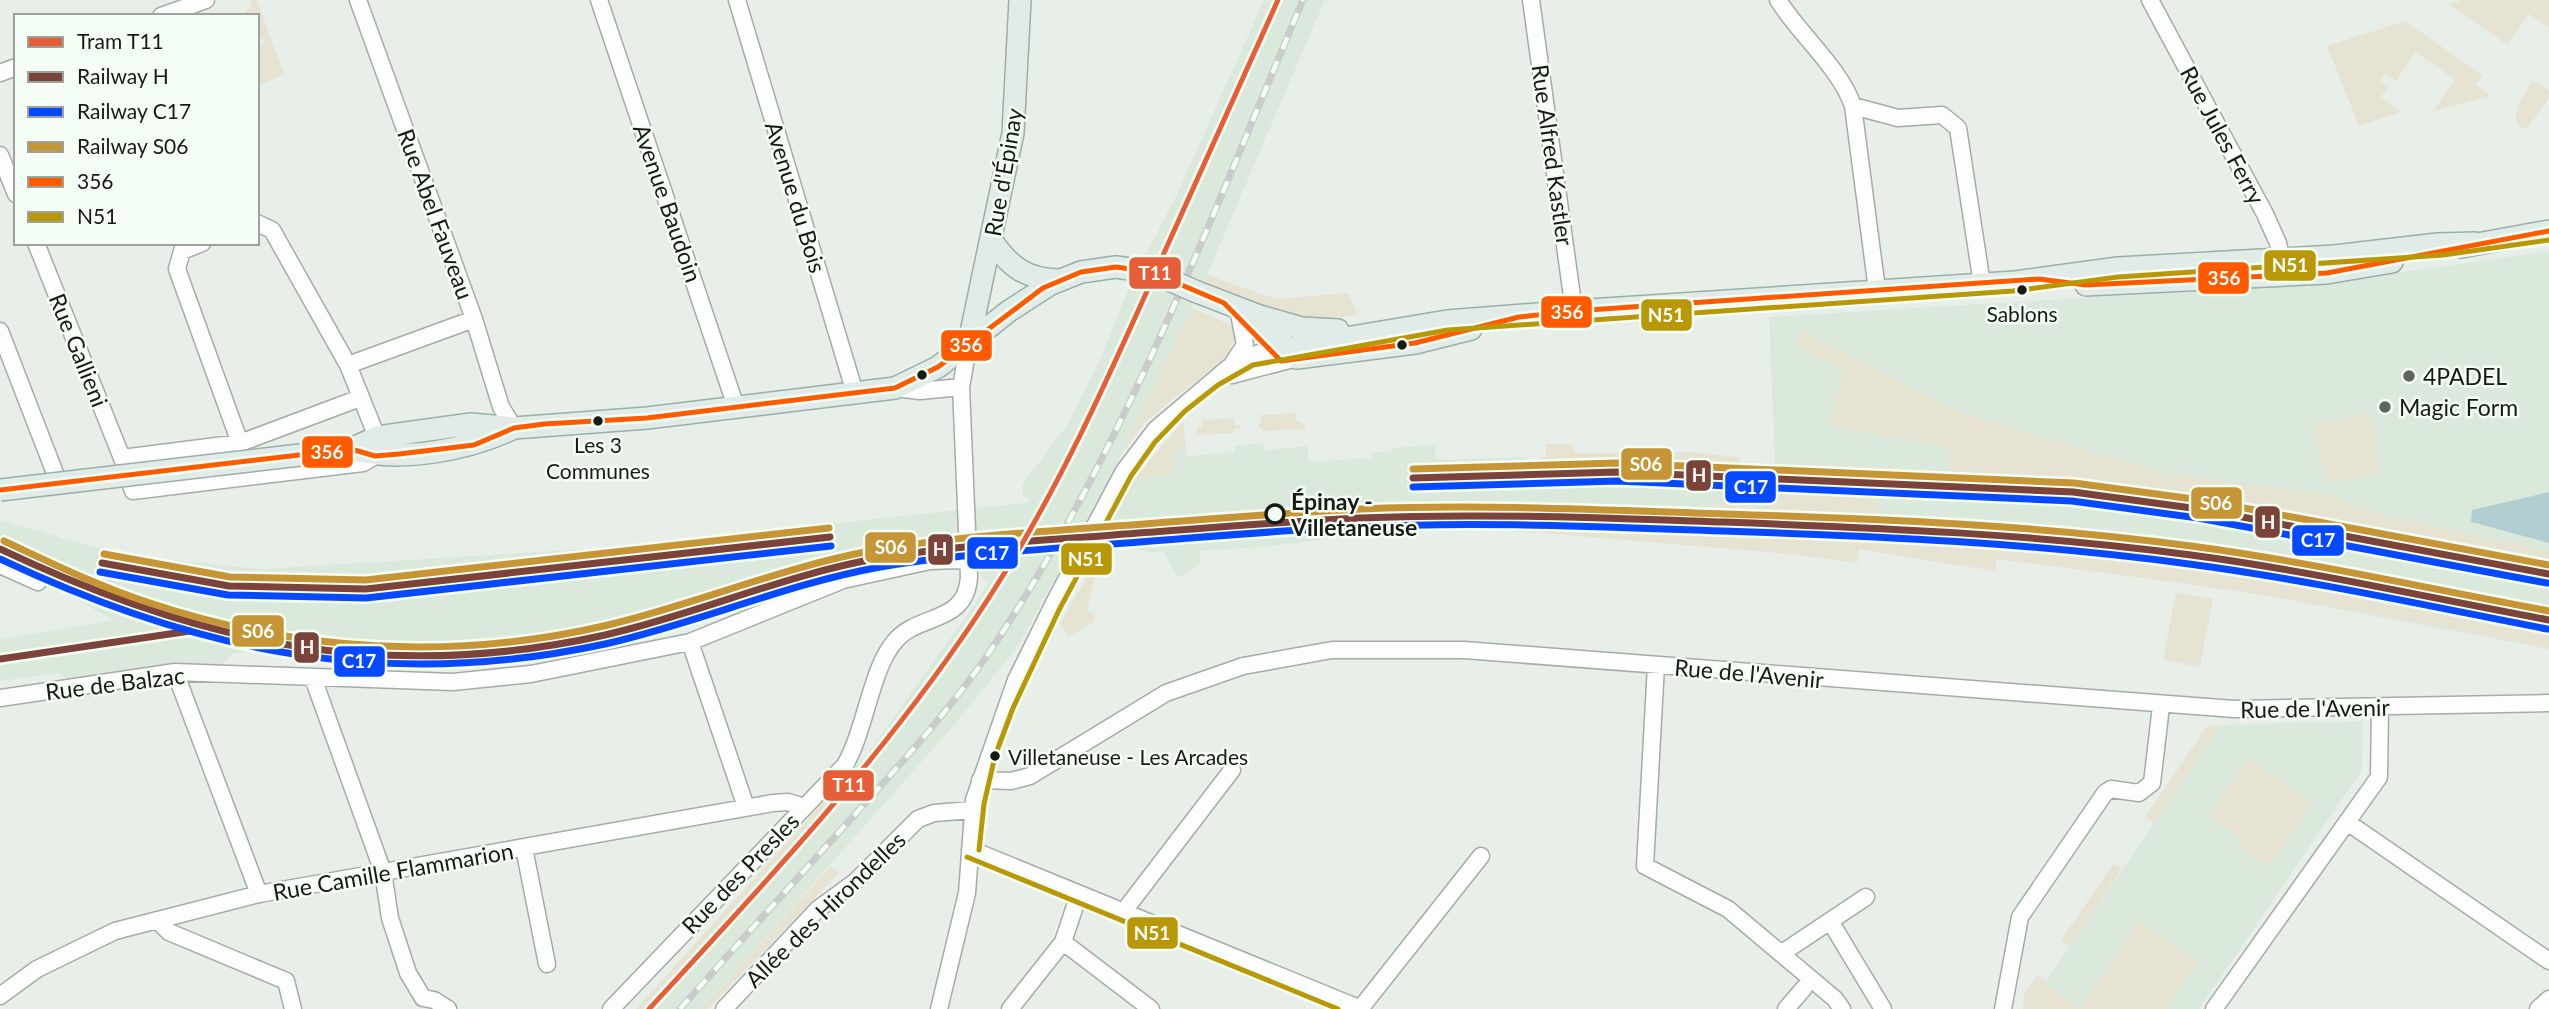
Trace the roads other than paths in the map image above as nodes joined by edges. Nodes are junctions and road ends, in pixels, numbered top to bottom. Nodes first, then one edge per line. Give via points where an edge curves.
1 (206, 0) edge
2 (358, 0) edge
3 (599, 0) edge
4 (737, 0) edge
5 (1020, 0) edge
6 (1531, 0) edge
7 (1778, 0) edge
8 (2150, 0) edge
9 (167, 14) edge
10 (1853, 106) junction
11 (0, 155) edge
12 (14, 189) edge
13 (259, 224) edge
14 (2549, 230) edge
15 (992, 241) junction
16 (37, 245) edge
17 (197, 245) edge
18 (2284, 266) junction
19 (1062, 280) junction
20 (1982, 284) junction
21 (1877, 290) junction
22 (1574, 311) junction
23 (1249, 317) junction
24 (1517, 317) junction
25 (474, 319) junction
26 (0, 331) edge
27 (1379, 332) junction
28 (969, 342) junction
29 (1284, 354) junction
30 (348, 365) junction
31 (1228, 368) junction
32 (961, 387) junction
33 (895, 388) junction
34 (1201, 389) junction
35 (855, 393) junction
36 (360, 398) junction
37 (736, 407) junction
38 (514, 428) junction
39 (240, 443) junction
40 (376, 446) junction
41 (124, 465) junction
42 (58, 481) junction
43 (0, 488) edge
44 (968, 563) junction
45 (0, 565) edge
46 (37, 582) dead end
47 (690, 642) junction
48 (1656, 665) junction
49 (175, 672) junction
50 (313, 678) junction
51 (0, 698) edge
52 (2549, 703) edge
53 (2161, 706) junction
54 (2381, 707) junction
55 (1232, 770) dead end
56 (979, 780) junction
57 (746, 807) junction
58 (804, 807) junction
59 (972, 810) junction
60 (2347, 822) junction
61 (524, 848) junction
62 (970, 849) junction
63 (1482, 856) dead end
64 (383, 872) junction
65 (259, 894) junction
66 (1079, 894) junction
67 (1866, 897) dead end
68 (1124, 911) junction
69 (157, 920) junction
70 (1830, 921) junction
71 (1063, 942) junction
72 (1782, 953) junction
73 (2549, 961) edge
74 (547, 964) dead end
75 (1804, 988) dead end
76 (0, 996) edge
77 (2549, 999) edge
78 (293, 1009) edge
79 (448, 1009) edge
80 (611, 1009) edge
81 (724, 1009) edge
82 (939, 1009) edge
83 (1010, 1009) edge
84 (1151, 1009) edge
85 (1360, 1009) edge
86 (1786, 1009) edge
87 (1842, 1009) edge
88 (1883, 1009) edge
89 (2003, 1009) edge
90 (2214, 1009) edge
91 (2538, 1009) edge

1 - 9 street
2 - 25 street, Rue Abel Fauveau
3 - 37 street, Avenue Baudoin
4 - 35 street, Avenue du Bois
5 - 15 main road, Rue d'Épinay via 1013,133
6 - 22 street, Rue Alfred Kastler
7 - 10 street via 1844,85
8 - 18 street, Rue Jules Ferry via 2265,214
10 - 20 street via 1898,118 1942,115 1958,128
10 - 21 street
11 - 12 street
13 - 30 street via 272,230
14 - 18 main road via 2350,270
15 - 19 main road via 1010,266 1022,273
15 - 28 main road, Rue d'Épinay
16 - 41 street, Rue Gallieni
17 - 39 street via 182,251 177,269
18 - 20 main road via 2085,285 2039,279
19 - 23 main road, bridge via 1116,267 1151,272
19 - 28 main road via 1034,294
20 - 21 main road
21 - 22 main road
22 - 24 main road
23 - 27 main road via 1302,328
23 - 29 main road
23 - 31 street via 1245,348
24 - 27 main road via 1472,318
24 - 29 main road via 1415,343
25 - 30 street
25 - 38 street, Rue Abel Fauveau via 501,407
26 - 42 street
27 - 29 main road
28 - 32 street
28 - 33 main road via 938,367
29 - 31 street via 1250,357
29 - 34 street
30 - 36 street
31 - 34 street
32 - 33 street
32 - 44 street
33 - 35 main road
34 - 56 street via 1156,429 1124,471 1032,647
35 - 37 main road
36 - 39 street
36 - 40 street
37 - 38 main road
38 - 40 main road via 471,424
39 - 41 street
40 - 41 street via 363,463 133,491
40 - 43 main road, bridge
41 - 42 street
42 - 43 street
44 - 47 street, Rue de Balzac via 930,561 843,580
44 - 58 street, Rue des Presles via 967,591 957,607 895,641 853,751
45 - 46 street
47 - 50 street, Rue de Balzac via 543,672 466,681
47 - 57 street
48 - 53 street, Rue de l'Avenir
48 - 56 street, Rue de l'Avenir via 1464,650 1332,650 1243,666 1166,693 1030,776 1012,781
48 - 72 street via 1645,866 1728,909
49 - 50 street, Rue de Balzac
49 - 51 street, Rue de Balzac
49 - 65 street
50 - 64 street
52 - 54 street, Rue de l'Avenir
53 - 54 street, Rue de l'Avenir
53 - 89 street via 2152,783 2140,793 2112,789 2105,793 2020,917
54 - 60 street via 2379,777
55 - 68 street
56 - 59 street
57 - 58 street, Rue Camille Flammarion via 789,802
57 - 61 street, Rue Camille Flammarion
58 - 80 street, Rue des Presles
59 - 62 street
59 - 81 street, Allée des Hirondelles via 934,813 918,820 855,882 818,909
60 - 73 street
60 - 90 street
61 - 64 street, Rue Camille Flammarion
61 - 74 street
62 - 66 street
62 - 82 street via 967,892
63 - 85 street
64 - 65 street, Rue Camille Flammarion
64 - 79 street via 390,918 408,974 423,998
65 - 69 street, Rue Camille Flammarion
66 - 68 street
66 - 71 street
67 - 70 street
68 - 85 street
69 - 76 street, Rue Camille Flammarion via 75,948
69 - 78 street via 169,932 286,981
70 - 72 street
70 - 88 street
71 - 83 street
71 - 84 street
72 - 87 street
75 - 86 street
77 - 91 street

